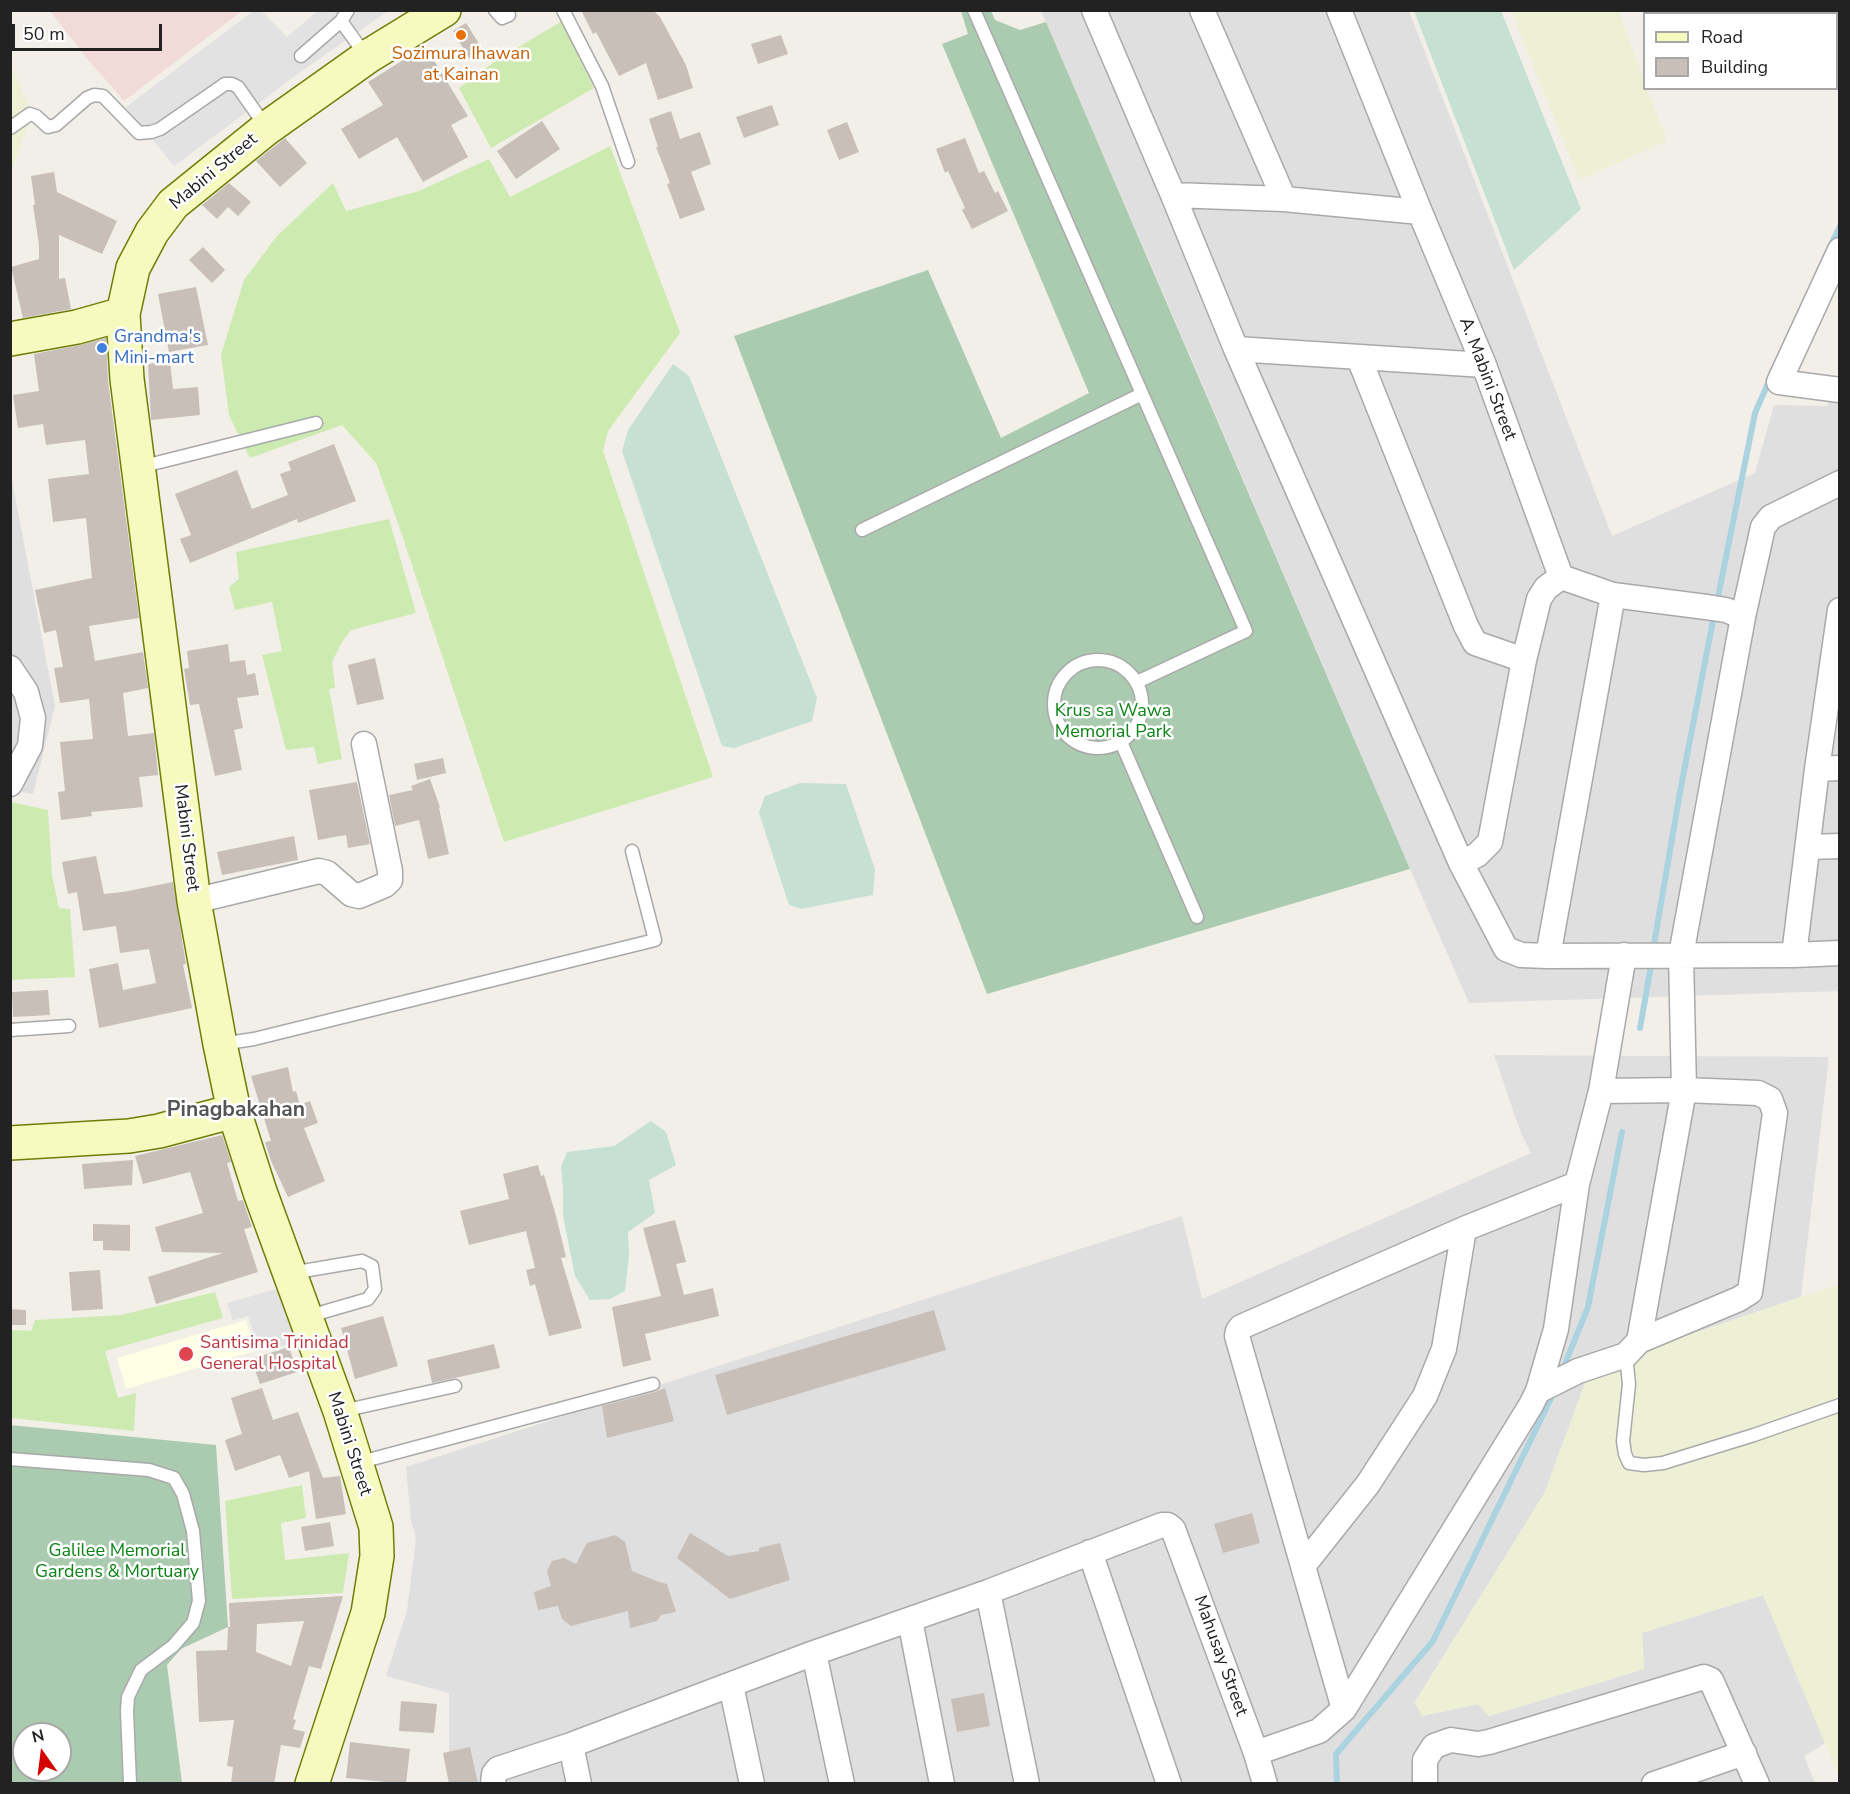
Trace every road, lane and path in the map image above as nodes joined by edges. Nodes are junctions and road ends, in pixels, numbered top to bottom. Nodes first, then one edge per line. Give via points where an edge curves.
1 (444, 10) edge
2 (495, 10) edge
3 (563, 10) edge
4 (974, 10) edge
5 (1094, 10) edge
6 (1203, 10) edge
7 (1339, 10) edge
8 (509, 15) dead end
9 (344, 16) edge
10 (301, 56) dead end
11 (367, 57) junction
12 (10, 128) edge
13 (267, 128) junction
14 (628, 162) dead end
15 (1173, 195) junction
16 (1284, 199) junction
17 (1420, 212) junction
18 (1839, 250) edge
19 (123, 314) junction
20 (10, 339) edge
21 (1236, 349) junction
22 (1359, 358) junction
23 (1484, 365) junction
24 (1839, 390) edge
25 (1142, 394) junction
26 (316, 423) dead end
27 (138, 467) junction
28 (1839, 483) edge
29 (862, 530) dead end
30 (1561, 577) junction
31 (1613, 595) junction
32 (1839, 610) edge
33 (1725, 611) junction
34 (1524, 660) junction
35 (10, 668) edge
36 (1137, 682) junction
37 (1121, 742) junction
38 (364, 744) dead end
39 (1828, 769) edge
40 (10, 784) edge
41 (1839, 846) edge
42 (1808, 847) junction
43 (632, 851) dead end
44 (1461, 863) junction
45 (194, 901) junction
46 (1197, 917) dead end
47 (1839, 953) edge
48 (1651, 955) junction
49 (1794, 955) junction
50 (1548, 956) junction
51 (69, 1026) dead end
52 (10, 1030) edge
53 (220, 1044) junction
54 (1684, 1090) junction
55 (1601, 1091) junction
56 (234, 1111) junction
57 (10, 1143) edge
58 (1577, 1184) junction
59 (1464, 1229) junction
60 (290, 1273) junction
61 (306, 1317) junction
62 (1632, 1348) junction
63 (654, 1384) dead end
64 (455, 1386) dead end
65 (1542, 1388) junction
66 (1839, 1405) edge
67 (340, 1411) junction
68 (10, 1459) edge
69 (356, 1463) junction
70 (1090, 1552) junction
71 (1303, 1566) junction
72 (988, 1592) junction
73 (910, 1620) junction
74 (814, 1653) junction
75 (731, 1685) junction
76 (1344, 1709) junction
77 (571, 1745) junction
78 (1256, 1753) junction
79 (1744, 1753) junction
80 (130, 1784) edge
81 (312, 1784) edge
82 (493, 1784) edge
83 (579, 1784) edge
84 (752, 1784) edge
85 (842, 1784) edge
86 (942, 1784) edge
87 (1027, 1784) edge
88 (1169, 1784) edge
89 (1265, 1784) edge
90 (1425, 1784) edge
91 (1654, 1784) edge
92 (1757, 1784) edge

1 - 11 main road, Mabini Street
2 - 8 lane via 502,18
3 - 14 lane via 602,86
4 - 25 lane
5 - 15 street
6 - 16 street
7 - 17 street, A. Mabini Street
9 - 10 lane
9 - 11 lane
11 - 13 main road, Mabini Street
12 - 13 lane via 30,114 48,127 56,125 94,95 103,96 139,132 151,132 225,84 232,84
13 - 19 main road, Mabini Street via 173,204 133,268
15 - 16 street
15 - 21 street
16 - 17 street
17 - 23 street, A. Mabini Street
18 - 24 street via 1779,382
19 - 20 main road
19 - 27 main road, Mabini Street
21 - 22 street
21 - 44 street
22 - 23 street
22 - 34 street via 1475,643
23 - 30 street, A. Mabini Street
25 - 29 lane
25 - 36 lane via 1246,631
26 - 27 lane
27 - 45 main road, Mabini Street
28 - 33 street via 1771,517
30 - 31 street
30 - 34 street via 1545,588 1539,599
31 - 33 street
31 - 50 street
32 - 39 street
33 - 48 street
34 - 44 street via 1490,842
35 - 40 street via 26,692 33,718 30,746
36 - 37 lane via 1143,709 1131,734
36 - 37 lane via 1117,663 1089,660 1065,674 1054,699 1060,726 1080,745 1108,747
37 - 46 lane
38 - 45 street via 390,871 386,885 359,896 319,871
39 - 42 street
41 - 42 street
42 - 49 street
43 - 53 lane via 655,940 254,1039
44 - 50 street via 1506,949 1521,955
45 - 53 main road, Mabini Street
47 - 49 street
48 - 49 street
48 - 50 street
48 - 54 street
48 - 55 street
51 - 52 lane
53 - 56 main road, Mabini Street
54 - 55 street
54 - 62 street
54 - 62 street via 1758,1093 1770,1100 1775,1113 1749,1292
55 - 58 street
56 - 57 main road via 129,1136
56 - 60 main road, Mabini Street
58 - 59 street
58 - 65 street via 1556,1329
59 - 71 street via 1444,1349 1425,1395 1368,1484
59 - 71 street via 1238,1331
60 - 61 main road, Mabini Street
60 - 61 lane via 362,1261 372,1266 375,1289 368,1299
61 - 67 main road, Mabini Street
62 - 65 street
62 - 66 lane via 1623,1441 1629,1463 1663,1463
63 - 69 lane
64 - 67 lane
65 - 76 street
67 - 69 main road, Mabini Street
68 - 80 lane via 149,1470 174,1478 183,1494 193,1531 199,1601 193,1623 173,1646 141,1670 128,1697
69 - 81 main road, Mabini Street via 376,1527 377,1556 368,1613
70 - 72 street
70 - 78 street, Mahusay Street via 1162,1525 1173,1529
70 - 88 street
71 - 76 street
72 - 73 street
72 - 87 street
73 - 74 street
73 - 86 street
74 - 75 street
74 - 85 street
75 - 77 street
75 - 84 street
76 - 78 street via 1319,1731
77 - 82 street via 498,1769
77 - 83 street
78 - 89 street, Mahusay Street
79 - 90 street via 1711,1680 1704,1677 1489,1742 1451,1740 1434,1746 1425,1760
79 - 91 street
79 - 92 street

